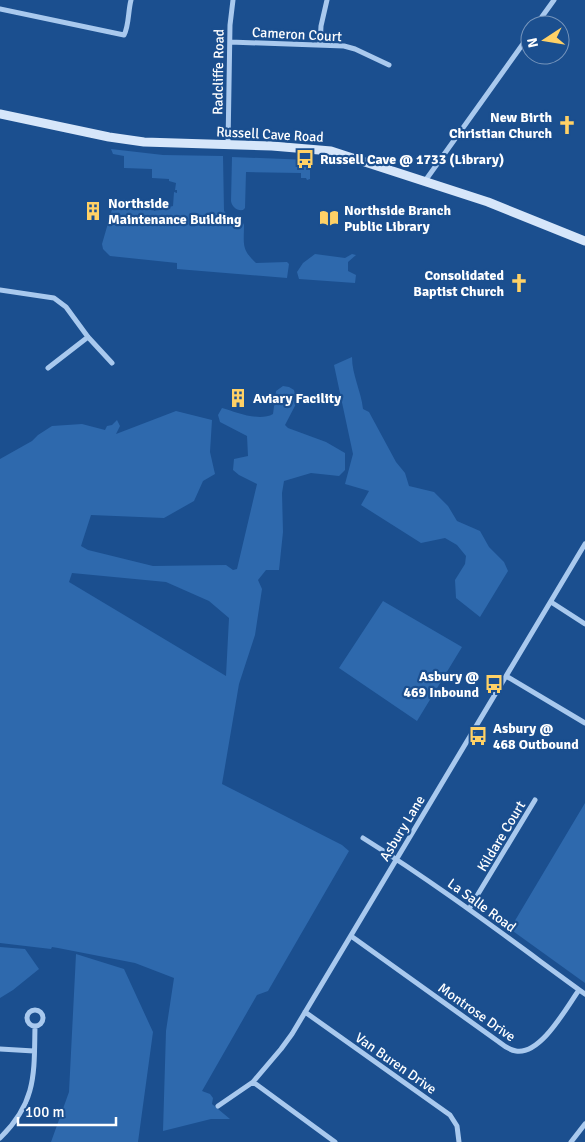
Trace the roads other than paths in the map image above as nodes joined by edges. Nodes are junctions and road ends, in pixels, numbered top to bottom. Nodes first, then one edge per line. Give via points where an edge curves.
1 (131, 0) edge
2 (233, 0) edge
3 (327, 0) edge
4 (554, 0) edge
5 (0, 9) edge
6 (543, 15) edge
7 (230, 42) junction
8 (320, 45) junction
9 (520, 48) edge
10 (389, 65) dead end
11 (0, 114) edge
12 (228, 145) junction
13 (425, 181) junction
14 (585, 241) edge
15 (0, 290) edge
16 (88, 337) junction
17 (112, 363) dead end
18 (48, 368) dead end
19 (585, 544) edge
20 (551, 602) junction
21 (585, 624) edge
22 (506, 676) junction
23 (585, 723) edge
24 (536, 800) dead end
25 (363, 838) dead end
26 (396, 858) junction
27 (469, 909) junction
28 (351, 936) junction
29 (579, 990) junction
30 (585, 994) edge
31 (305, 1012) junction
32 (35, 1026) dead end
33 (0, 1049) edge
34 (34, 1051) junction
35 (253, 1082) junction
36 (218, 1106) dead end
37 (585, 1124) edge
38 (0, 1138) edge
39 (335, 1142) edge
40 (459, 1142) edge
41 (571, 1142) edge

1 - 5 street via 124,35
2 - 7 street, Radcliffe Road
3 - 8 street
4 - 6 street
7 - 8 street, Cameron Court
7 - 12 street, Radcliffe Road
8 - 10 street, Cameron Court via 344,46
9 - 13 street
11 - 12 main road, Russell Cave Road via 127,140
12 - 13 main road, Russell Cave Road via 331,151
13 - 14 main road, Russell Cave Road via 507,209
15 - 16 street via 54,298 66,307
16 - 17 street
16 - 18 street
19 - 20 street, Asbury Lane
20 - 21 street
20 - 22 street, Asbury Lane
22 - 23 street
22 - 26 street, Asbury Lane
24 - 27 street, Kildare Court
25 - 26 street, La Salle Road
26 - 27 street, La Salle Road
26 - 28 street, Asbury Lane
27 - 29 street, La Salle Road
28 - 29 street, Montrose Drive via 515,1051 526,1050 539,1043
28 - 31 street, Asbury Lane
29 - 30 street, La Salle Road
31 - 35 street, Asbury Lane via 281,1049
31 - 40 street, Van Buren Drive via 450,1115 458,1126
32 - 34 street
33 - 34 street
34 - 38 street via 33,1078 26,1104
35 - 36 street, Asbury Lane
35 - 39 street
37 - 41 street

